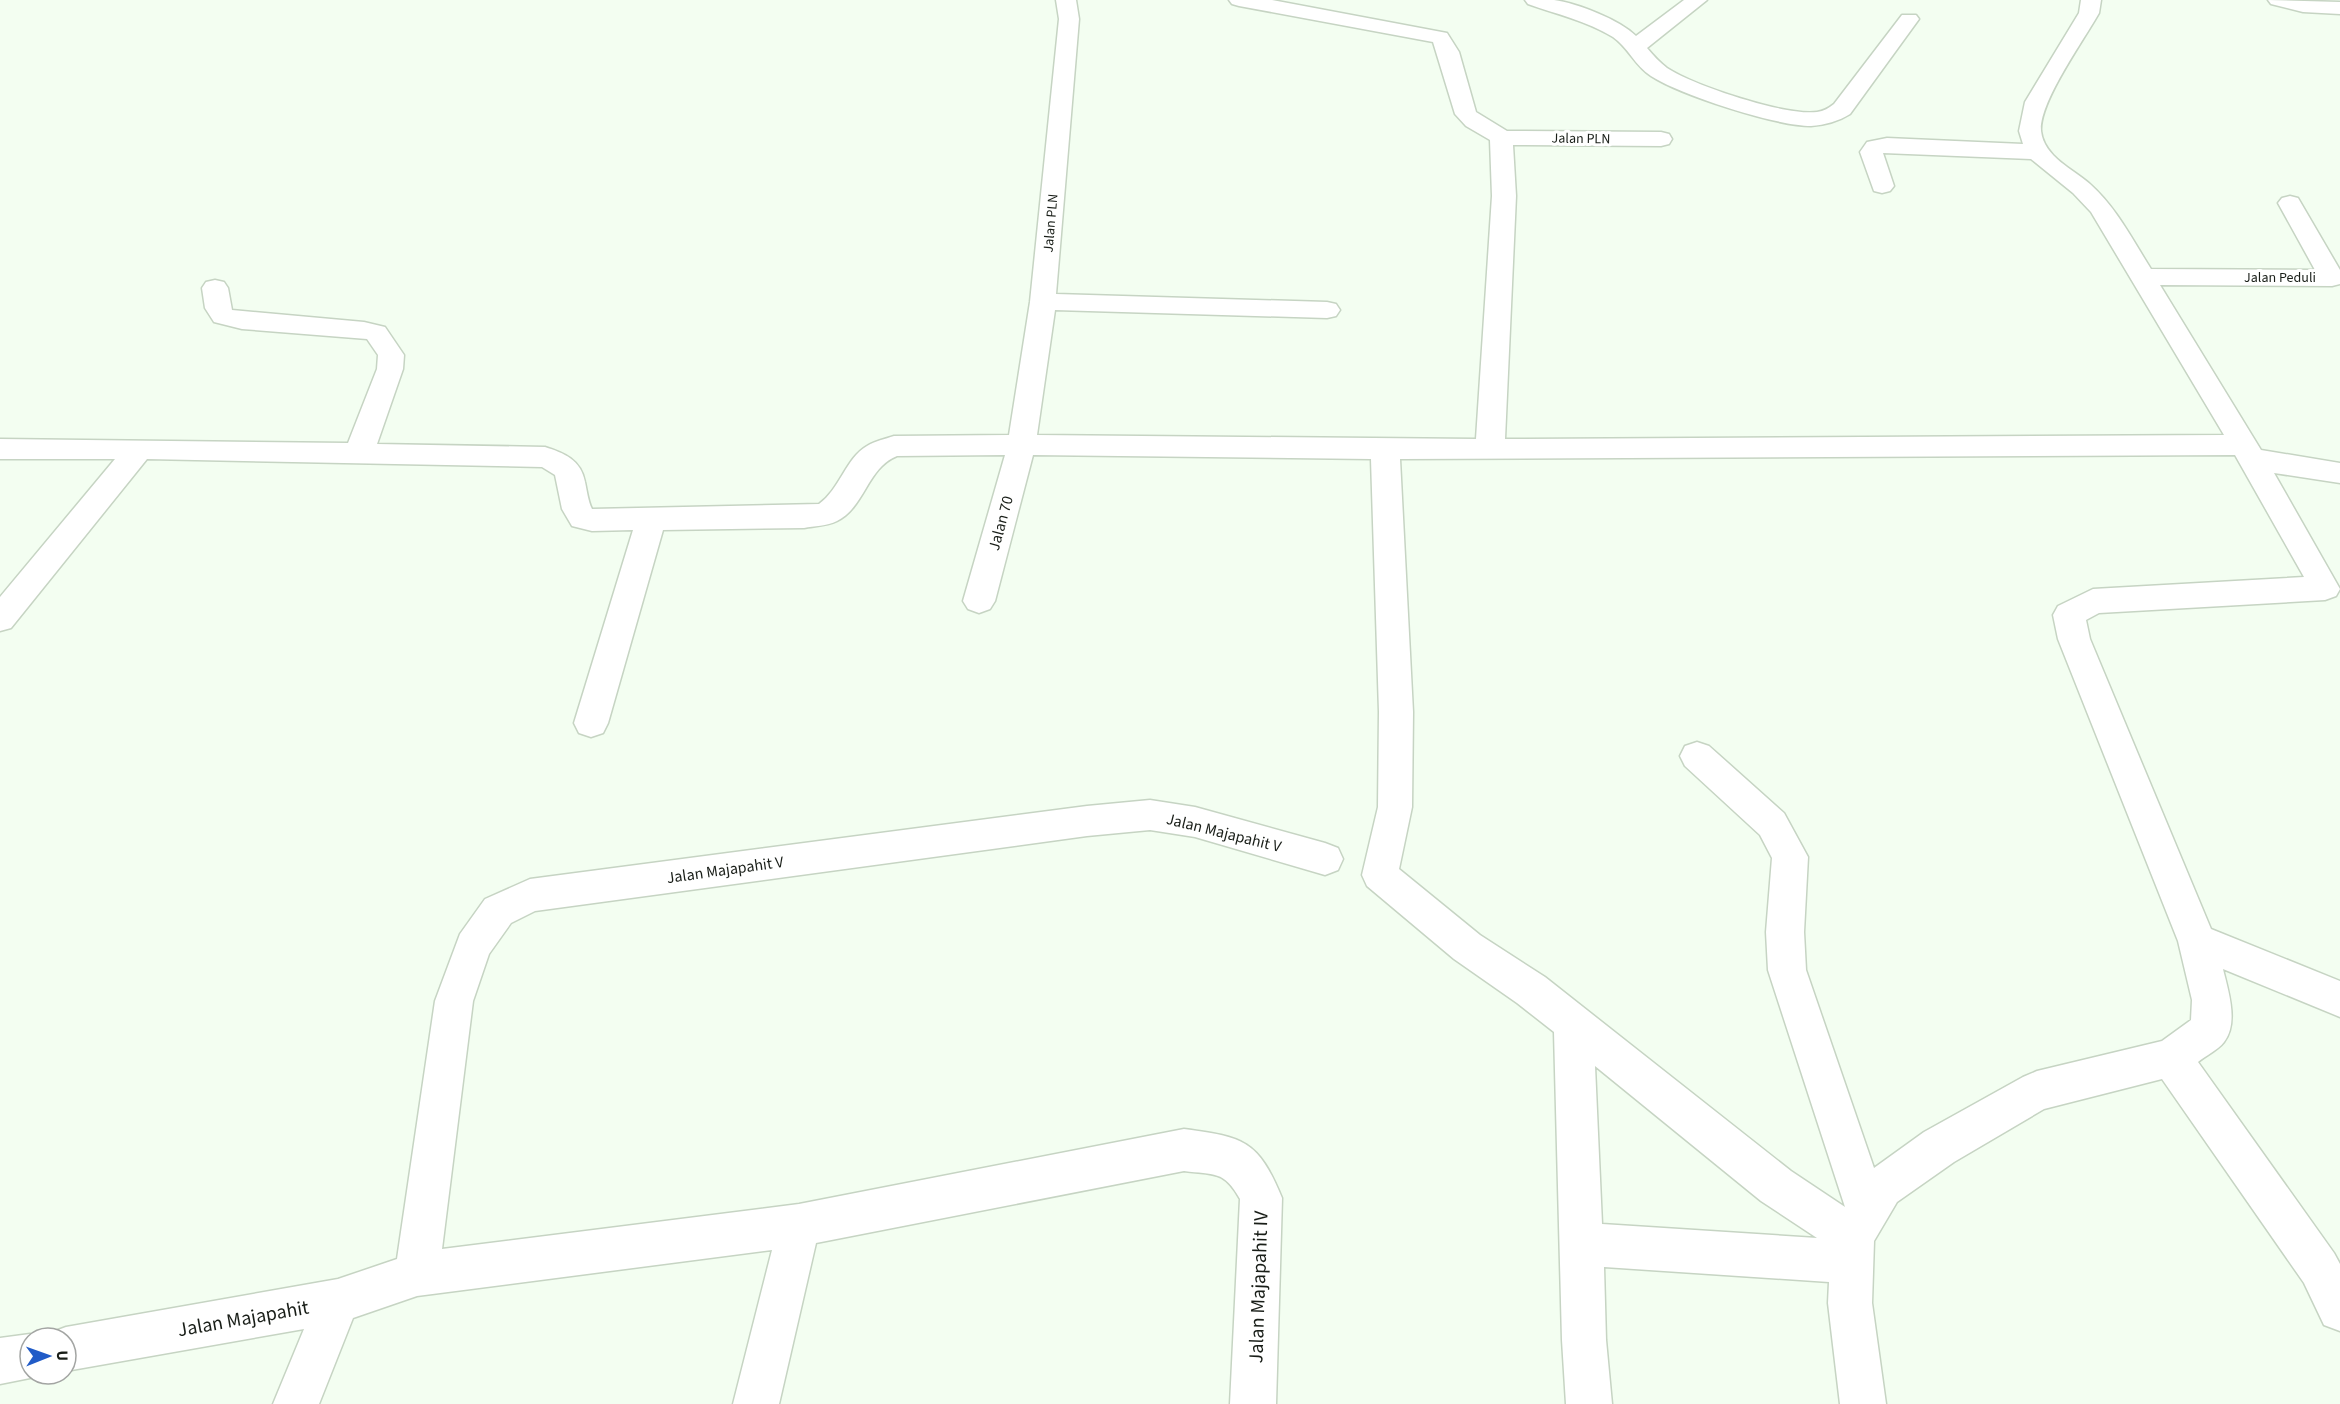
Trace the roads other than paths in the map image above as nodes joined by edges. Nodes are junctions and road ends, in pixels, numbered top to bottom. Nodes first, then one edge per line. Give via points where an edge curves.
1 (1066, 0) edge
2 (1239, 0) edge
3 (1534, 0) edge
4 (1697, 0) edge
5 (2091, 0) edge
6 (2278, 0) edge
7 (2333, 14) edge
8 (1908, 19) dead end
9 (1635, 47) junction
10 (1501, 138) junction
11 (1661, 139) dead end
12 (2037, 152) junction
13 (1882, 186) dead end
14 (2290, 202) dead end
15 (2142, 277) junction
16 (215, 288) dead end
17 (1043, 302) junction
18 (1327, 310) dead end
19 (1022, 445) junction
20 (1490, 448) junction
21 (0, 449) edge
22 (139, 449) junction
23 (1385, 449) junction
24 (2248, 452) junction
25 (359, 453) junction
26 (2340, 473) edge
27 (652, 518) junction
28 (2332, 599) edge
29 (979, 601) dead end
30 (0, 619) edge
31 (591, 723) dead end
32 (1697, 756) dead end
33 (1325, 859) dead end
34 (2197, 941) junction
35 (2340, 999) edge
36 (1573, 1023) junction
37 (2171, 1058) junction
38 (1251, 1173) joint
39 (799, 1225) junction
40 (1858, 1237) junction
41 (1582, 1244) junction
42 (2329, 1269) edge
43 (417, 1274) junction
44 (338, 1301) junction
45 (2340, 1309) edge
46 (78, 1347) edge
47 (18, 1358) edge
48 (0, 1361) edge
49 (296, 1404) edge
50 (756, 1404) edge
51 (1253, 1404) edge
52 (1589, 1404) edge
53 (1863, 1404) edge

1 - 17 street, Jalan PLN via 1069,18
2 - 10 street via 1440,38 1446,46 1467,116
3 - 9 street via 1598,22 1624,35
4 - 9 street
5 - 12 street via 2089,13 2036,102 2030,131
6 - 7 street
8 - 9 street via 1842,109 1821,119 1784,116 1674,81 1647,63
10 - 11 street, Jalan PLN
10 - 20 street via 1504,196
12 - 13 street via 1875,147 1870,152
12 - 15 street via 2101,208
14 - 15 street, Jalan Peduli via 2332,278
15 - 24 street
16 - 25 street via 223,316 376,333 391,355 390,369
17 - 18 street
17 - 19 street, Jalan PLN
19 - 23 street
19 - 27 street via 894,446 876,453 867,462 840,504 826,514
19 - 29 street, Jalan 70
20 - 23 street
20 - 24 street
21 - 22 street
22 - 25 street
22 - 30 street
23 - 36 street via 1396,712 1395,807 1380,875 1467,947
24 - 26 street
24 - 28 street
25 - 27 street via 544,457 560,462 568,471 577,512 582,518
27 - 31 street
28 - 34 street via 2093,601 2069,615 2074,639
32 - 40 street via 1772,824 1790,857 1785,932 1787,970
33 - 43 street, Jalan Majapahit V via 1195,822 1150,815 530,895 498,911 473,946 454,1001
34 - 35 street
34 - 37 street via 2211,1000 2210,1029
36 - 40 street via 1776,1186
36 - 41 street
37 - 40 street via 2037,1091 1939,1147 1882,1188
37 - 42 street
38 - 39 street, Jalan Majapahit via 1233,1157 1184,1150
38 - 51 street, Jalan Majapahit IV via 1261,1198
39 - 43 street, Jalan Majapahit
39 - 50 street
40 - 41 street via 1646,1250
40 - 53 street via 1850,1303
41 - 52 street
42 - 45 street
43 - 44 street, Jalan Majapahit
44 - 46 street, Jalan Majapahit
44 - 49 street
47 - 48 street

